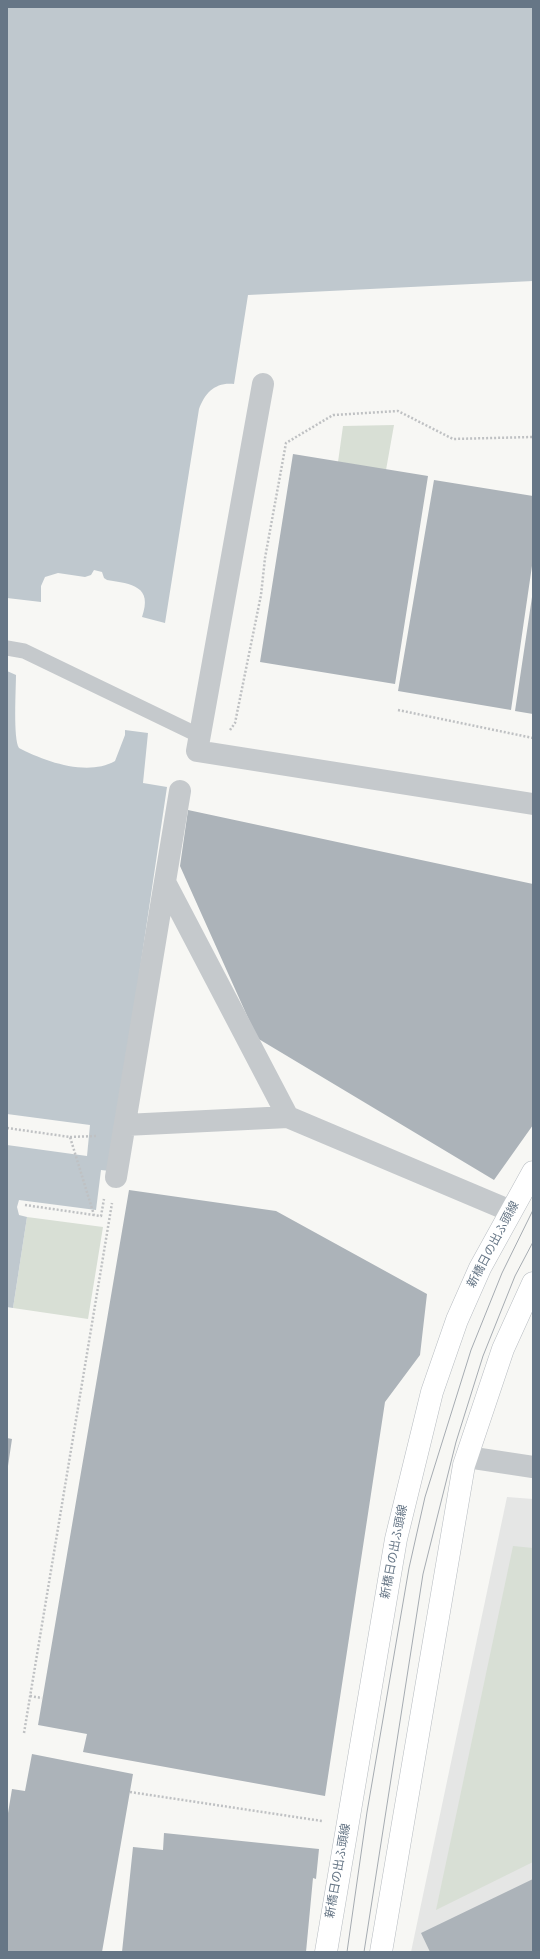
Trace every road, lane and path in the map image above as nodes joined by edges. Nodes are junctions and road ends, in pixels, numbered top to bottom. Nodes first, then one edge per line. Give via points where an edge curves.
1 (264, 384) dead end
2 (533, 437) edge
3 (261, 595) dead end
4 (7, 648) edge
5 (398, 710) dead end
6 (200, 736) junction
7 (533, 738) edge
8 (180, 791) dead end
9 (533, 804) edge
10 (165, 882) junction
11 (288, 1117) junction
12 (125, 1125) junction
13 (7, 1128) edge
14 (90, 1135) dead end
15 (70, 1137) junction
16 (533, 1172) edge
17 (116, 1177) junction
18 (24, 1205) dead end
19 (501, 1207) dead end
20 (94, 1215) junction
21 (533, 1283) edge
22 (467, 1457) junction
23 (533, 1467) edge
24 (30, 1696) junction
25 (42, 1698) dead end
26 (24, 1733) dead end
27 (130, 1792) dead end
28 (327, 1822) dead end
29 (326, 1952) edge
30 (380, 1952) edge

1 - 6 street
2 - 3 path via 453,439 398,411 333,415 286,443 265,558
4 - 6 lane via 24,651
5 - 7 path
6 - 9 street via 197,751
8 - 10 street
10 - 11 street
10 - 12 street
11 - 12 street
11 - 19 street
12 - 17 street
13 - 15 path
14 - 15 path
15 - 20 path
16 - 29 main road, 新橋日の出ふ頭線 via 480,1268 457,1320 432,1392 396,1539
17 - 20 path via 107,1176 101,1216
17 - 24 path
18 - 20 path
21 - 22 main road via 503,1349
22 - 23 street
22 - 30 main road
24 - 25 path
24 - 26 path
27 - 28 path

